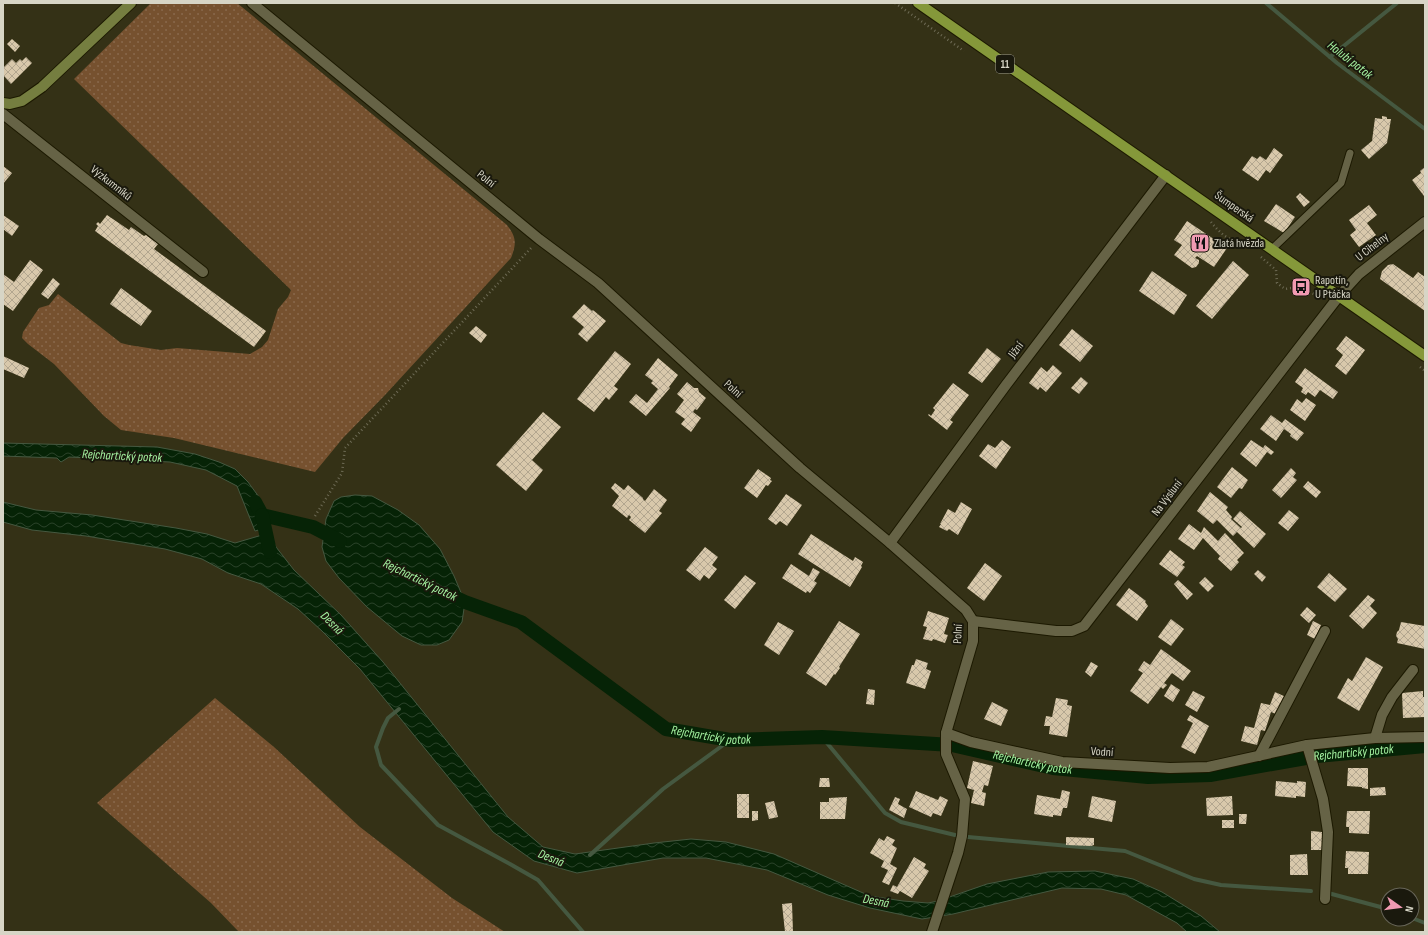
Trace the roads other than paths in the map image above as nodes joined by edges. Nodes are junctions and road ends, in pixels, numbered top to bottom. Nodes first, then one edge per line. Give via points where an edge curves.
1 (131, 3) edge
2 (252, 3) edge
3 (918, 3) edge
4 (3, 103) edge
5 (3, 114) edge
6 (1350, 152) dead end
7 (1166, 176) junction
8 (1425, 222) edge
9 (1272, 249) junction
10 (203, 272) dead end
11 (1339, 296) junction
12 (1425, 356) edge
13 (890, 543) junction
14 (973, 621) junction
15 (1325, 630) dead end
16 (1413, 670) dead end
17 (946, 736) junction
18 (1425, 737) edge
19 (1375, 738) junction
20 (1307, 747) junction
21 (1259, 756) junction
22 (1325, 899) dead end
23 (933, 931) edge

1 - 4 street via 42,88 22,101
2 - 13 street, Polní via 539,239 598,283 800,468
3 - 7 main road, 11
5 - 10 street, Výzkumníků
6 - 9 lane via 1341,183
7 - 9 main road, Šumperská / 11
7 - 13 street, Jižní via 1010,379
8 - 11 street, U Cihelny via 1359,274
9 - 11 main road, Šumperská / 11
11 - 12 main road, Šumperská / 11
11 - 14 street, Na Výsluní via 1084,626 1072,632
13 - 14 street, Polní via 966,610
14 - 17 street, Polní via 973,641
15 - 21 street
16 - 19 street via 1392,697 1382,715
17 - 21 street, Vodní via 1062,762 1117,766 1208,767
17 - 23 street, Polní via 946,754 965,799 962,836
18 - 19 street, Vodní
19 - 20 street, Vodní
20 - 21 street, Vodní
20 - 22 street via 1323,799 1328,832

